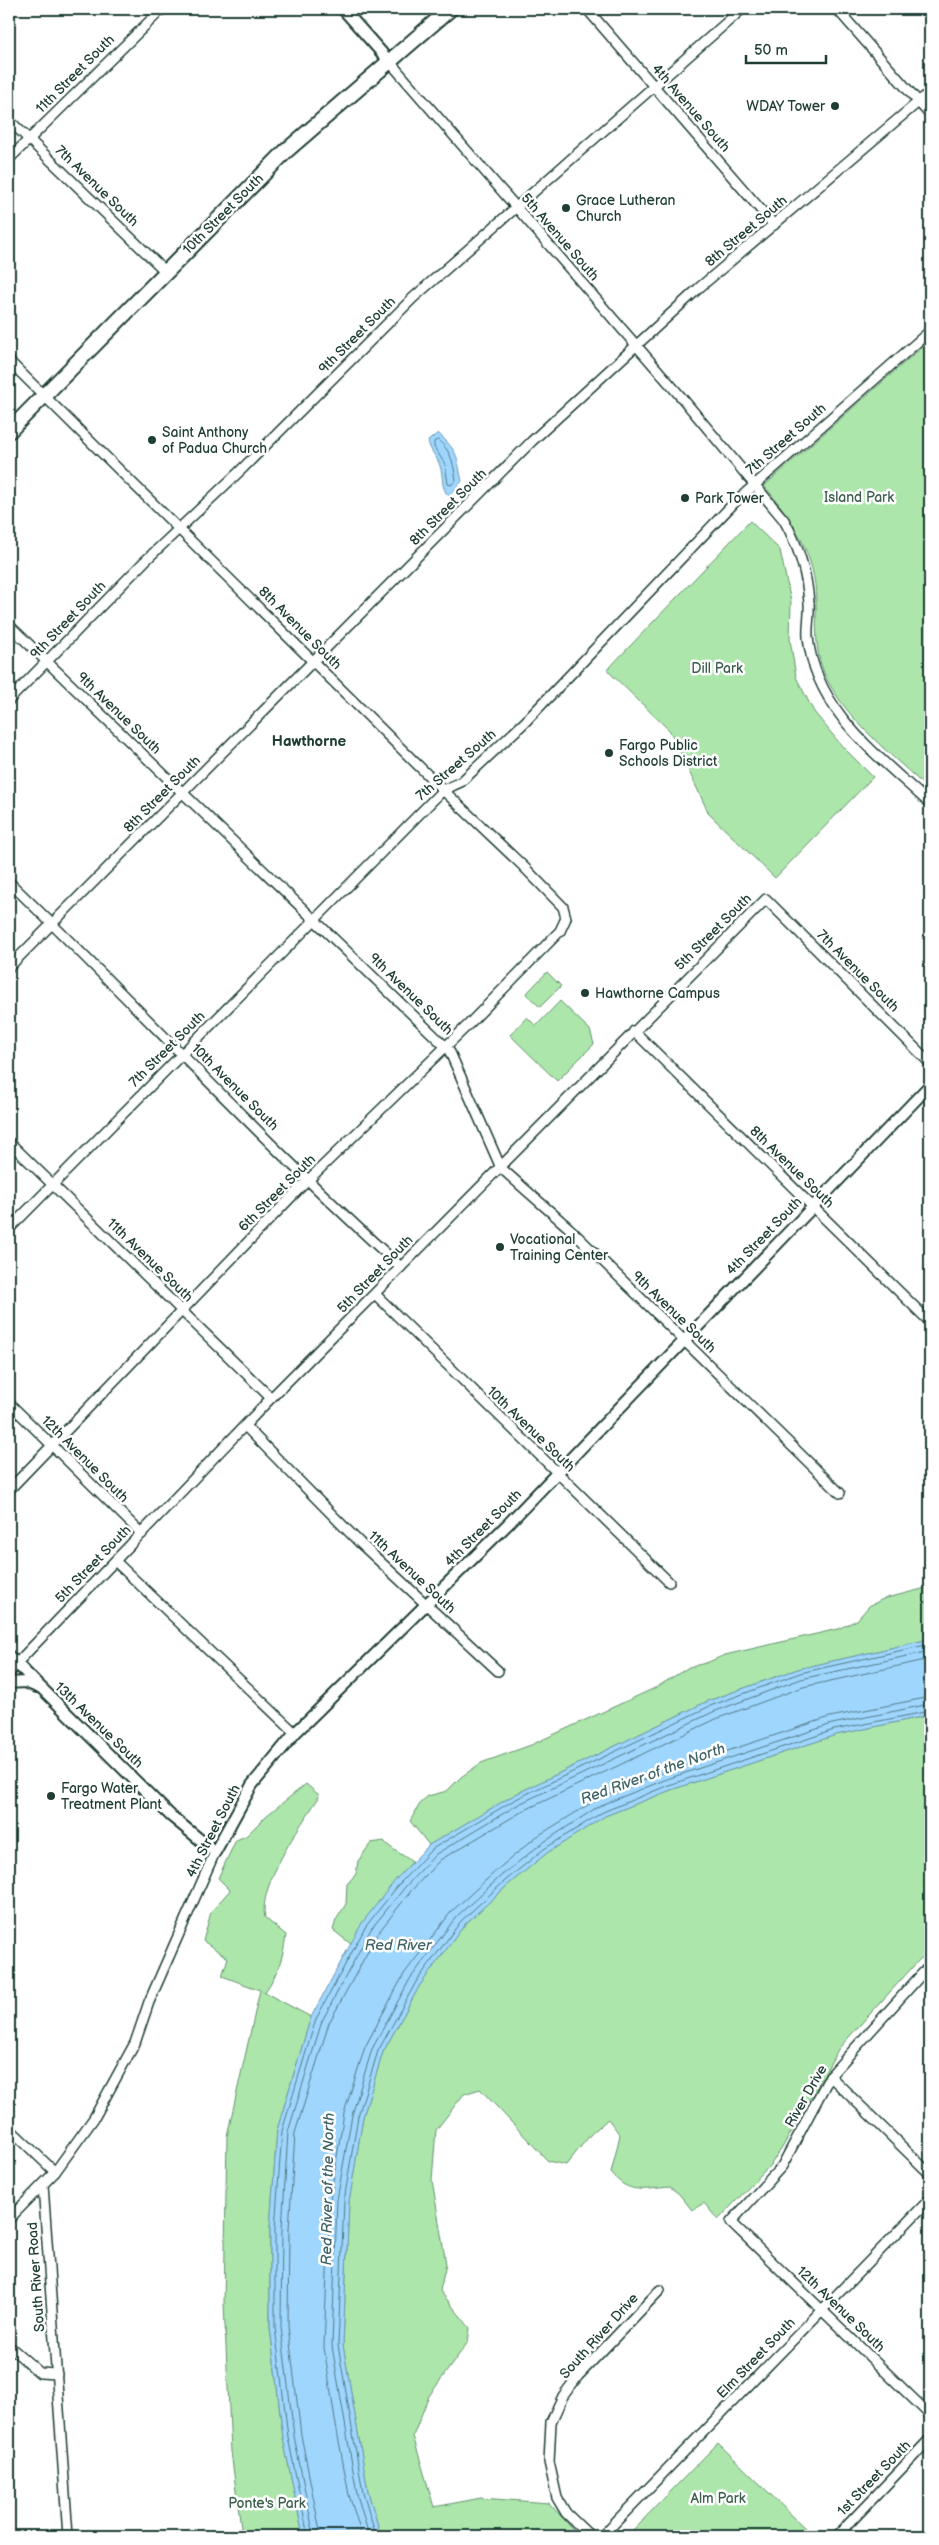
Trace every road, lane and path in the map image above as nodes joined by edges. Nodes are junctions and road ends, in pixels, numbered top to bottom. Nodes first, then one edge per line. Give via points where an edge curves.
1 (162, 9) edge
2 (344, 9) edge
3 (450, 9) edge
4 (587, 9) edge
5 (742, 9) edge
6 (838, 9) edge
7 (389, 61) junction
8 (654, 86) junction
9 (930, 92) edge
10 (919, 102) junction
11 (930, 115) edge
12 (9, 120) edge
13 (28, 140) junction
14 (9, 159) edge
15 (516, 207) junction
16 (774, 225) junction
17 (166, 272) junction
18 (930, 331) edge
19 (637, 346) junction
20 (9, 361) edge
21 (45, 395) junction
22 (9, 431) edge
23 (754, 486) junction
24 (180, 528) junction
25 (9, 625) edge
26 (314, 661) junction
27 (47, 662) junction
28 (9, 700) edge
29 (443, 790) junction
30 (182, 794) junction
31 (930, 804) edge
32 (9, 882) edge
33 (766, 899) joint
34 (566, 918) joint
35 (315, 922) junction
36 (52, 924) junction
37 (9, 966) edge
38 (634, 1031) junction
39 (446, 1047) junction
40 (183, 1054) junction
41 (930, 1063) edge
42 (930, 1085) edge
43 (9, 1142) edge
44 (501, 1168) junction
45 (309, 1180) junction
46 (53, 1184) junction
47 (812, 1206) junction
48 (9, 1229) edge
49 (401, 1267) junction
50 (375, 1294) junction
51 (182, 1311) junction
52 (930, 1322) edge
53 (682, 1340) junction
54 (272, 1398) junction
55 (9, 1403) edge
56 (245, 1426) junction
57 (52, 1445) junction
58 (556, 1473) junction
59 (9, 1490) edge
60 (840, 1493) dead end
61 (142, 1534) junction
62 (115, 1561) junction
63 (669, 1582) dead end
64 (426, 1604) junction
65 (11, 1664) edge
66 (498, 1671) dead end
67 (9, 1684) edge
68 (43, 1690) junction
69 (295, 1733) junction
70 (215, 1852) junction
71 (930, 1965) edge
72 (830, 2076) junction
73 (9, 2128) edge
74 (55, 2172) junction
75 (930, 2174) edge
76 (43, 2185) junction
77 (930, 2199) edge
78 (9, 2219) edge
79 (732, 2222) joint
80 (660, 2290) dead end
81 (823, 2310) junction
82 (9, 2346) edge
83 (57, 2374) junction
84 (930, 2415) edge
85 (930, 2439) edge
86 (68, 2536) edge
87 (590, 2536) edge
88 (602, 2536) edge
89 (836, 2536) edge

1 - 13 street, 11th Street South
2 - 7 street, 5th Avenue South
3 - 7 main road, 10th Street South
4 - 8 street, 4th Avenue South
5 - 8 street, 9th Street South
6 - 10 street
7 - 15 street, 5th Avenue South
7 - 17 main road, 10th Street South via 286,151
8 - 15 street, 9th Street South
8 - 16 street, 4th Avenue South
9 - 10 street, 8th Street South
10 - 11 street
10 - 16 street, 8th Street South
12 - 13 street, 7th Avenue South
13 - 14 street, 11th Street South
13 - 17 street, 7th Avenue South
15 - 19 street, 5th Avenue South
15 - 24 street, 9th Street South via 413,298
16 - 19 street, 8th Street South
17 - 21 main road, 10th Street South
18 - 23 street, 7th Street South
19 - 23 street, 5th Avenue South
19 - 26 street, 8th Street South via 532,442
20 - 21 street, 8th Avenue South
21 - 22 main road, 10th Street South
21 - 24 street, 8th Avenue South
23 - 29 street, 7th Street South via 734,503 525,722 461,782
23 - 31 street, 5th Avenue South via 784,520 796,542 809,603 808,637 828,700 853,733
24 - 26 street, 8th Avenue South
24 - 27 street, 9th Street South
25 - 27 street, 9th Avenue South
26 - 29 street, 8th Avenue South
26 - 30 street, 8th Street South
27 - 28 street, 9th Street South
27 - 30 street, 9th Avenue South
29 - 34 street, 8th Avenue South via 524,866 563,907
29 - 35 street, 7th Street South
30 - 35 street, 9th Avenue South
30 - 36 street, 8th Street South
32 - 36 street, 10th Avenue South
33 - 38 street, 5th Street South
33 - 41 street, 7th Avenue South
34 - 39 street, 6th Street South via 563,928
35 - 39 street, 9th Avenue South
35 - 40 street, 7th Street South
36 - 37 street, 8th Street South
36 - 40 street, 10th Avenue South
38 - 44 street, 5th Street South
38 - 47 street, 8th Avenue South
39 - 44 street, 9th Avenue South
39 - 45 street, 6th Street South
40 - 45 street, 10th Avenue South
40 - 46 street, 7th Street South
42 - 47 street, 4th Street South
43 - 46 street, 11th Avenue South
44 - 49 street, 5th Street South
44 - 53 street, 9th Avenue South via 569,1228
45 - 49 street, 10th Avenue South
45 - 51 street, 6th Street South
46 - 48 street, 7th Street South
46 - 51 street, 11th Avenue South
47 - 52 street, 8th Avenue South
47 - 53 street, 4th Street South
49 - 50 street, 5th Street South
50 - 54 street, 5th Street South
50 - 58 street, 10th Avenue South
51 - 54 street, 11th Avenue South
51 - 57 street, 6th Street South
53 - 58 street, 4th Street South
53 - 60 street, 9th Avenue South
54 - 56 street, 5th Street South
55 - 57 street, 12th Avenue South
56 - 61 street, 5th Street South
56 - 64 street, 11th Avenue South
57 - 59 street, 6th Street South
57 - 61 street, 12th Avenue South
58 - 63 street, 10th Avenue South
58 - 64 street, 4th Street South
61 - 62 street, 5th Street South
62 - 65 street, 5th Street South
62 - 69 street
64 - 66 street, 11th Avenue South
64 - 69 street, 4th Street South
65 - 68 street, 13th Avenue South
67 - 68 street via 25,1682
68 - 70 street, 13th Avenue South via 172,1816
69 - 70 street, 4th Street South via 252,1785
70 - 74 street, 4th Street South via 149,2002 135,2043 94,2118
71 - 72 street, River Drive
72 - 75 street
72 - 79 street, River Drive via 782,2166
73 - 74 street
74 - 76 street
76 - 78 street
76 - 83 street, South River Road
77 - 81 street, Elm Street South
79 - 81 street, 12th Avenue South
80 - 87 street, South River Drive via 578,2376 563,2396 551,2422 549,2462 557,2498
81 - 84 street, 12th Avenue South
81 - 88 street, Elm Street South
82 - 83 street via 40,2373
83 - 86 street, South River Road
85 - 89 street, 1st Street South

